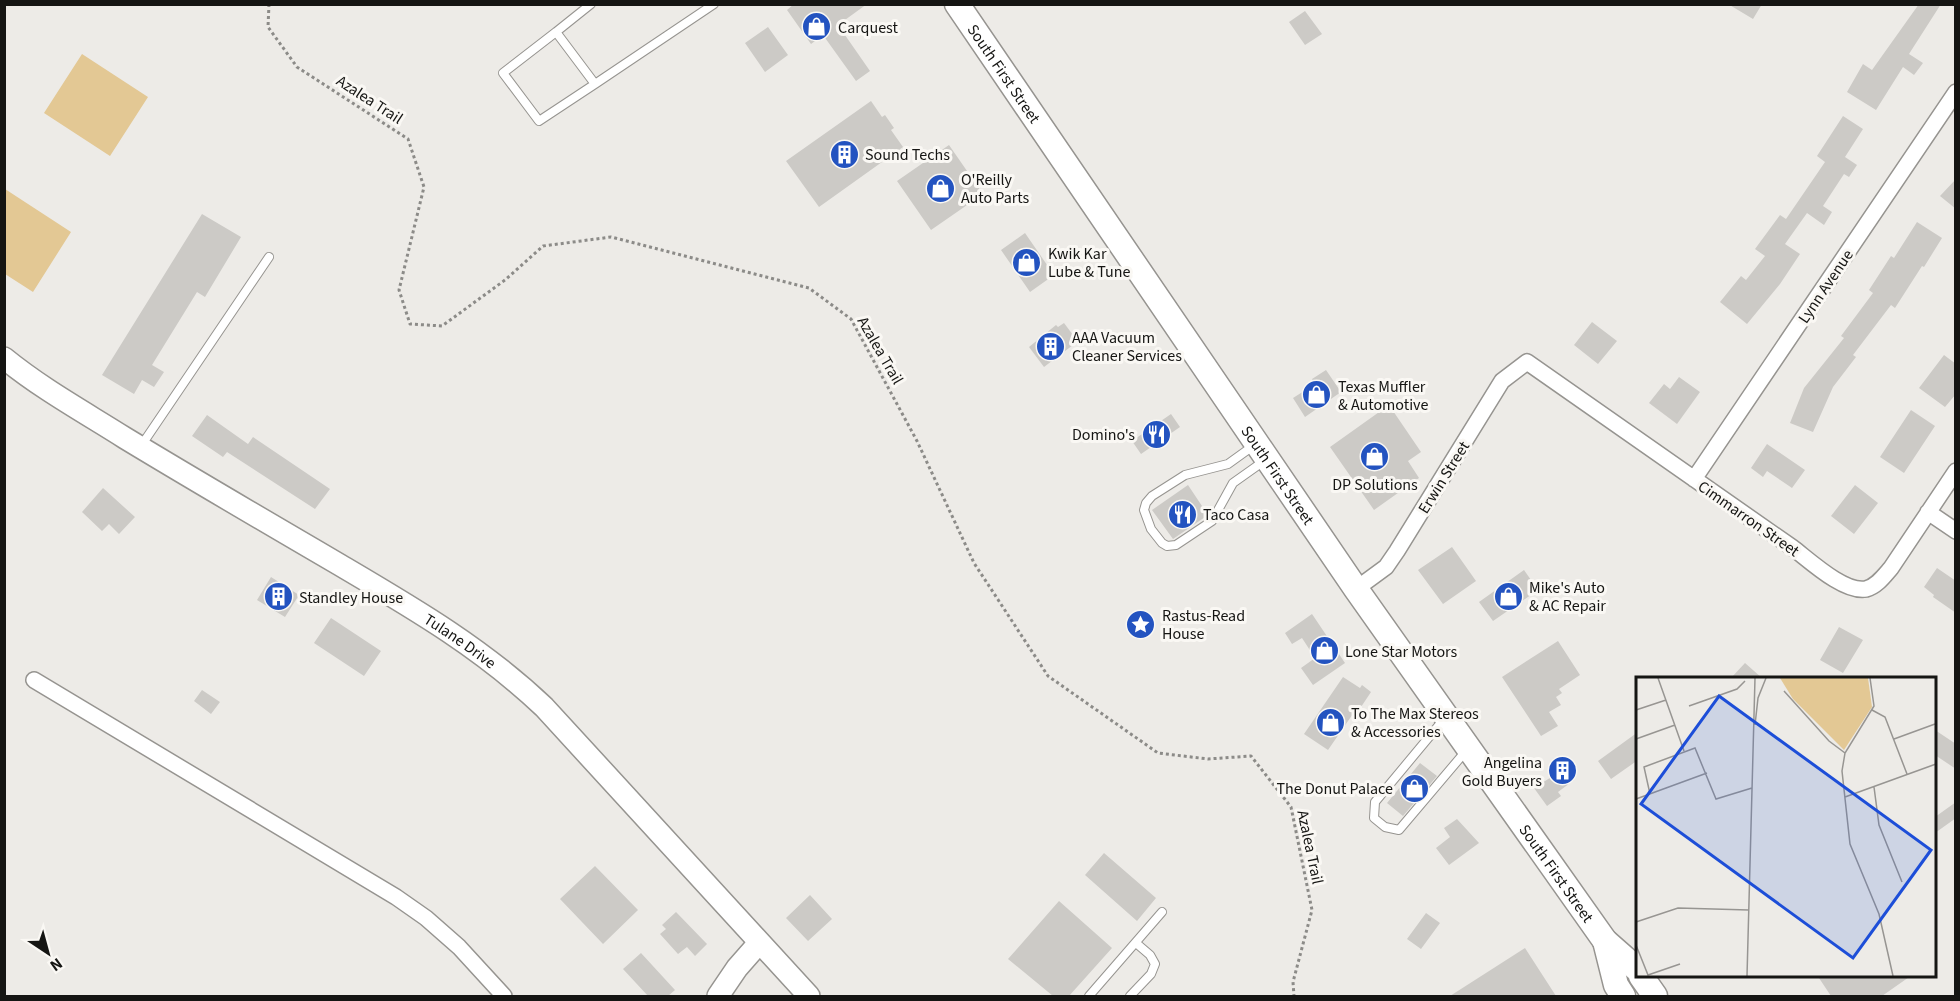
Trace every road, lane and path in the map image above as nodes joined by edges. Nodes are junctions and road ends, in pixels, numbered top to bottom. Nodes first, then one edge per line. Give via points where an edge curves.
1 (269, 4) edge
2 (591, 4) edge
3 (714, 4) edge
4 (965, 12) edge
5 (556, 32) junction
6 (595, 84) junction
7 (1953, 102) edge
8 (269, 257) dead end
9 (4, 358) edge
10 (1527, 362) joint
11 (140, 447) junction
12 (1263, 451) junction
13 (1956, 471) edge
14 (1694, 479) junction
15 (1928, 512) junction
16 (1956, 531) edge
17 (1356, 589) junction
18 (34, 680) dead end
19 (1447, 716) junction
20 (1469, 747) junction
21 (1162, 912) dead end
22 (1605, 941) junction
23 (759, 943) junction
24 (1136, 943) junction
25 (1636, 968) edge
26 (1642, 977) edge
27 (504, 996) edge
28 (718, 996) edge
29 (809, 996) edge
30 (1089, 996) edge
31 (1130, 996) edge
32 (1294, 996) edge
33 (1623, 996) edge
34 (1655, 996) edge

1 - 32 path, Azalea Trail via 268,27 297,67 408,139 424,187 399,290 410,324 442,326 506,280 543,246 611,237 809,288 851,319 917,441 974,562 1048,675 1158,753 1208,759 1251,756 1291,807 1312,910 1293,982
2 - 5 lane
3 - 6 lane
4 - 12 main road, South First Street
5 - 6 lane
5 - 6 lane via 503,73 539,121
7 - 14 street, Lynn Avenue
8 - 11 lane
9 - 11 street, Tulane Drive via 34,382
10 - 14 street, Cimmarron Street
10 - 17 street, Erwin Street via 1502,381 1386,567
11 - 23 street, Tulane Drive via 422,613 518,682
12 - 12 lane via 1185,475 1152,496 1144,510 1162,543 1176,545 1212,521 1233,483
12 - 17 main road, South First Street
13 - 15 street
14 - 15 street, Cimmarron Street via 1833,578 1865,589 1880,581 1891,568
15 - 16 street
17 - 19 main road, South First Street
18 - 27 street via 396,897 459,947
19 - 20 main road, South First Street
19 - 20 lane via 1375,802 1374,818 1385,827 1399,830
20 - 22 main road, South First Street
21 - 24 lane
22 - 25 main road, South First Street
22 - 33 main road, South First Street via 1616,985
23 - 28 street
23 - 29 street, Tulane Drive
24 - 30 lane
24 - 31 lane via 1150,954 1155,964 1151,974
26 - 34 main road

